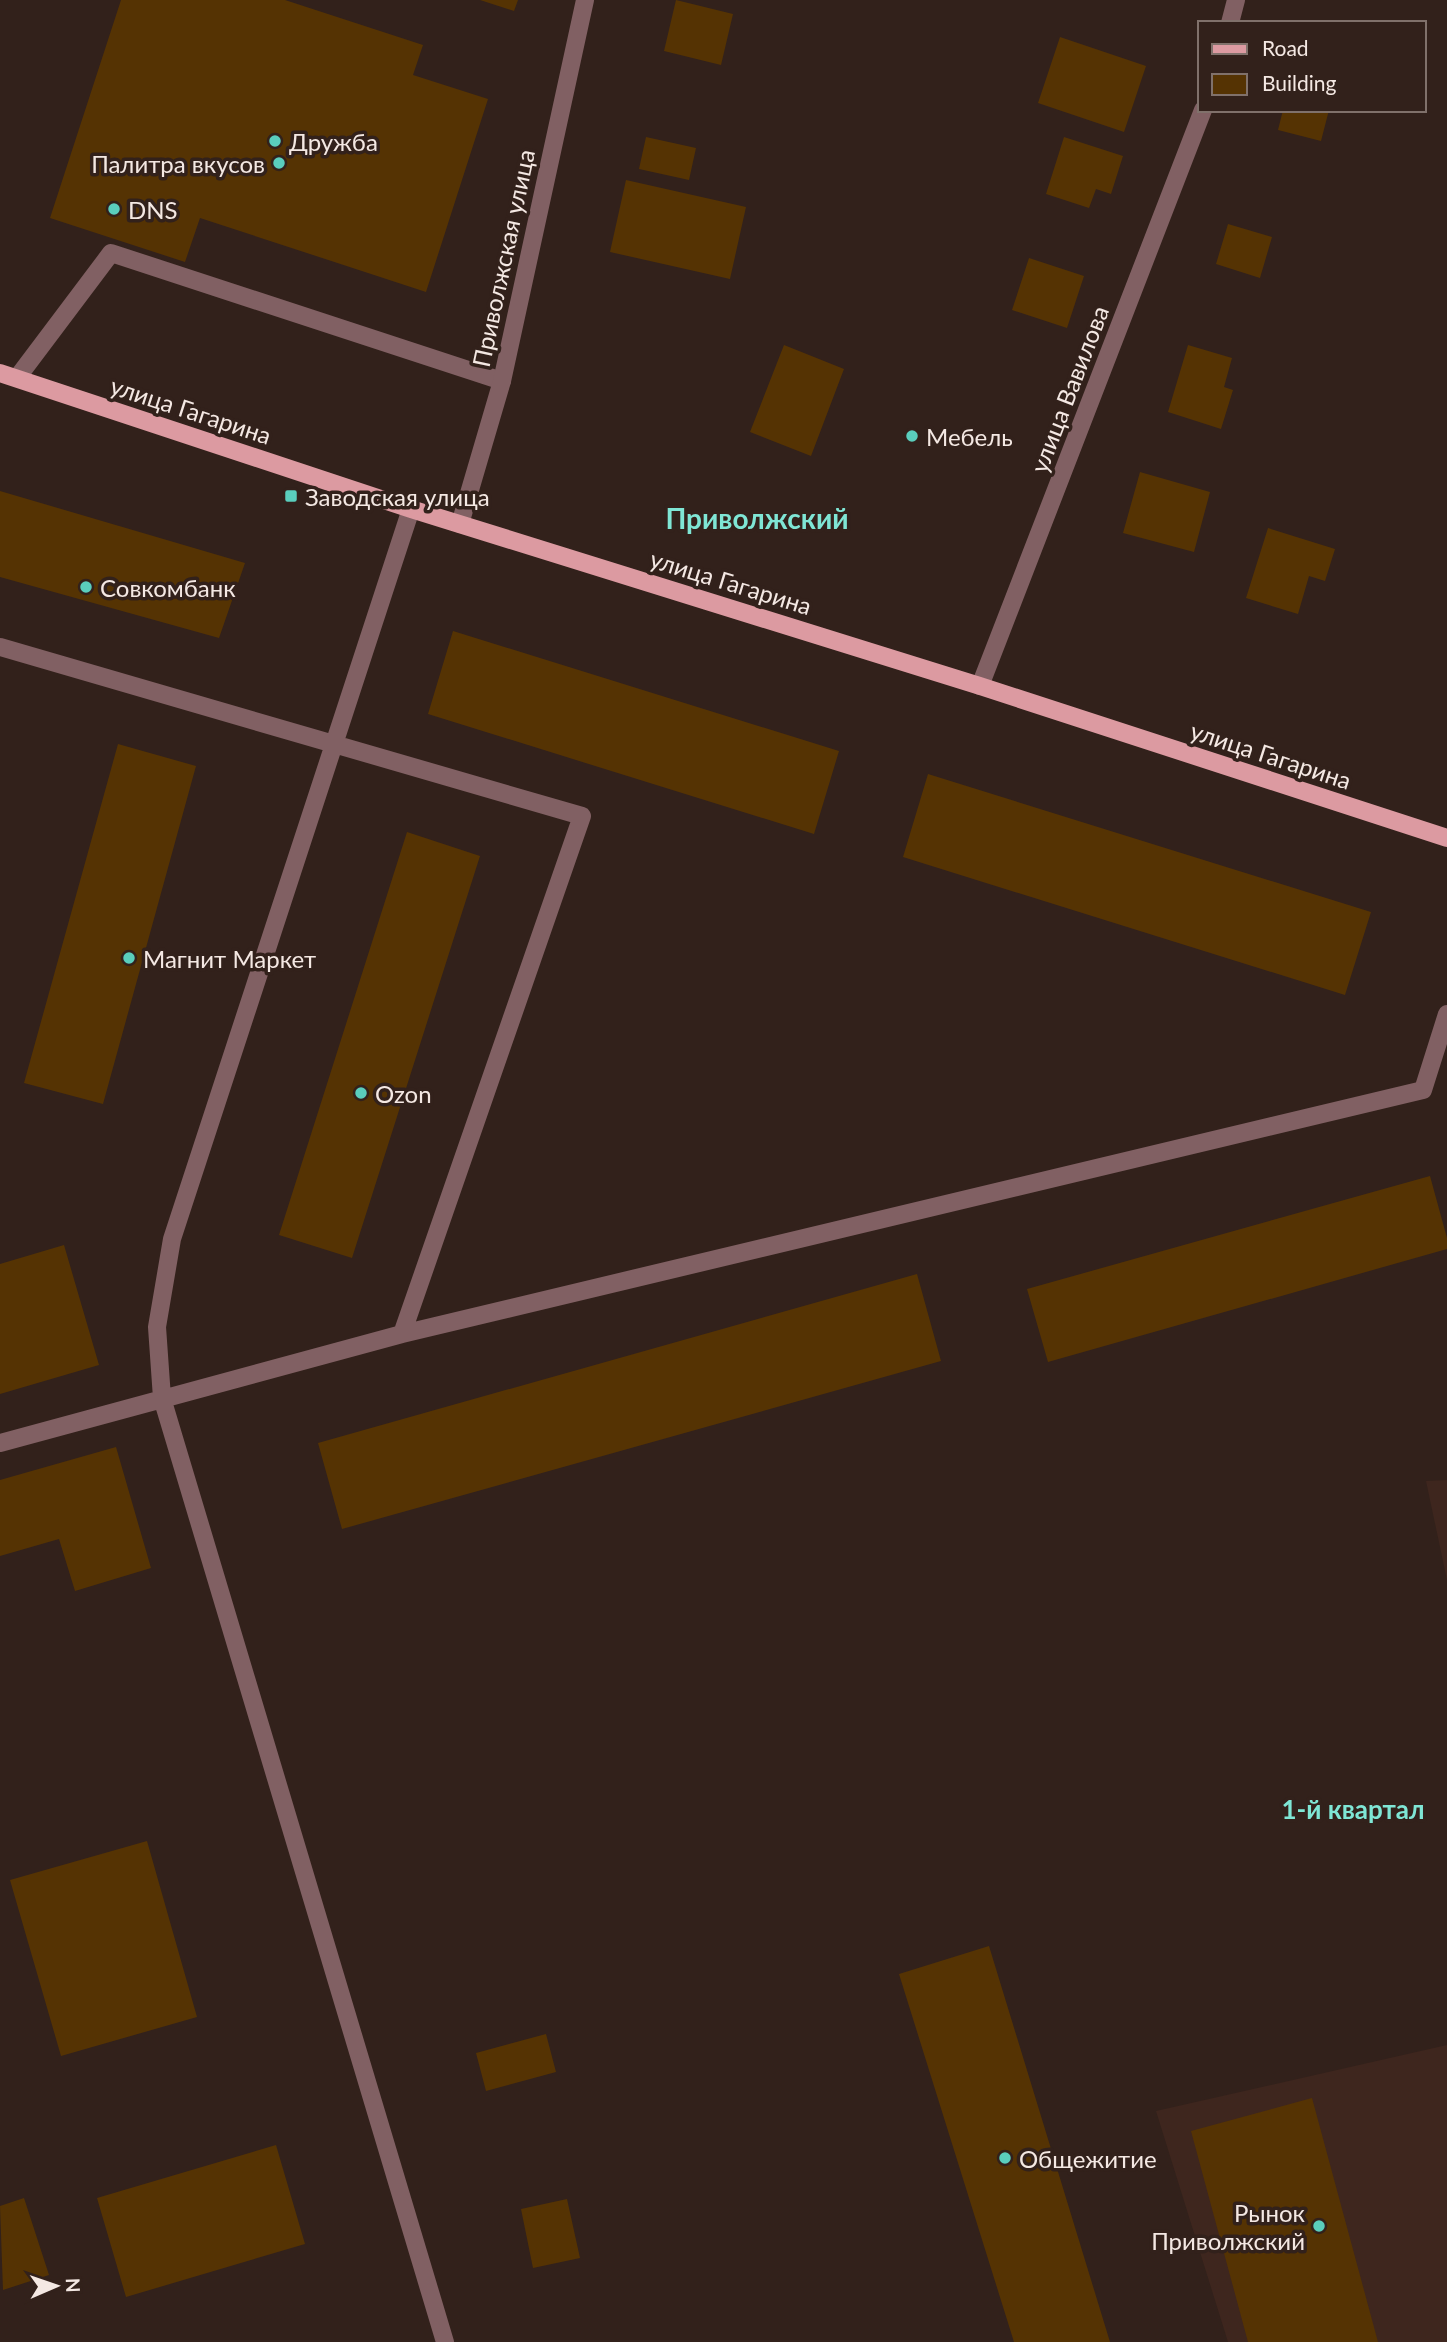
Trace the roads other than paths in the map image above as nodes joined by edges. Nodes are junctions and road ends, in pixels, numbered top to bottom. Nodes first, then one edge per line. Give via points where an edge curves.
1 (585, 0) edge
2 (1236, 0) edge
3 (1231, 21) edge
4 (1202, 112) edge
5 (9, 376) edge
6 (502, 381) junction
7 (411, 509) junction
8 (460, 524) junction
9 (0, 648) edge
10 (980, 686) junction
11 (332, 746) junction
12 (1447, 838) edge
13 (1447, 1014) edge
14 (402, 1334) junction
15 (162, 1398) junction
16 (0, 1443) edge
17 (445, 2342) edge

1 - 6 street, Приволжская улица
2 - 3 street
4 - 10 street, улица Вавилова
5 - 6 street via 110,253
5 - 7 main road, улица Гагарина
6 - 8 street, Приволжская улица
7 - 8 main road, улица Гагарина
7 - 11 street
8 - 10 main road, улица Гагарина
9 - 11 street
10 - 12 main road, улица Гагарина
11 - 14 street via 582,817
11 - 15 street via 172,1239 157,1327
13 - 14 street via 1423,1090
14 - 15 street
15 - 16 street
15 - 17 street

